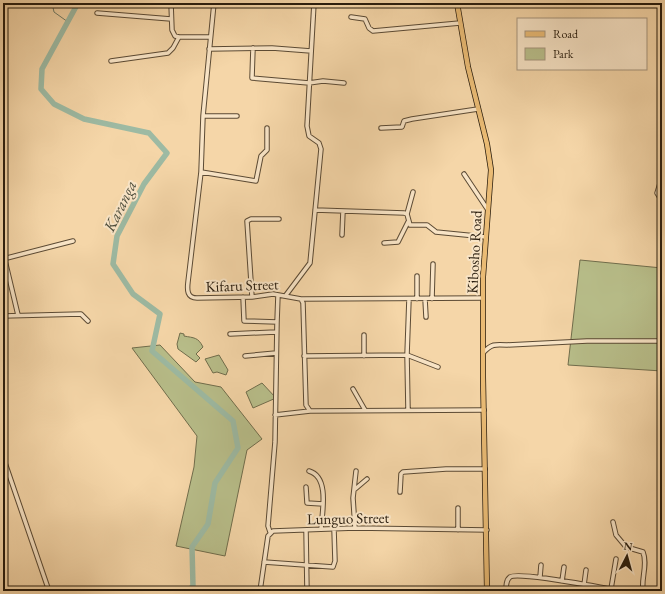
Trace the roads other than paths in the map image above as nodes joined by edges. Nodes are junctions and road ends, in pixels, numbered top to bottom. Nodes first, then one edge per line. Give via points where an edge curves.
1 (171, 3) edge
2 (214, 3) edge
3 (314, 3) edge
4 (457, 3) edge
5 (97, 13) dead end
6 (351, 17) dead end
7 (171, 20) junction
8 (460, 23) junction
9 (179, 37) junction
10 (210, 37) junction
11 (253, 48) junction
12 (209, 50) junction
13 (311, 51) junction
14 (111, 61) dead end
15 (309, 83) junction
16 (344, 84) dead end
17 (478, 110) junction
18 (203, 116) junction
19 (238, 116) dead end
20 (267, 128) dead end
21 (381, 128) dead end
22 (201, 172) junction
23 (464, 174) dead end
24 (662, 177) edge
25 (413, 192) dead end
26 (662, 201) edge
27 (315, 210) junction
28 (488, 210) junction
29 (343, 211) junction
30 (407, 214) junction
31 (279, 219) dead end
32 (408, 222) junction
33 (342, 235) dead end
34 (486, 237) junction
35 (73, 241) dead end
36 (384, 243) dead end
37 (3, 252) edge
38 (4, 258) edge
39 (433, 264) dead end
40 (417, 276) dead end
41 (278, 295) junction
42 (286, 295) junction
43 (243, 297) junction
44 (252, 297) junction
45 (418, 298) junction
46 (483, 298) junction
47 (301, 299) junction
48 (408, 299) junction
49 (425, 299) junction
50 (432, 299) junction
51 (18, 315) junction
52 (3, 316) edge
53 (426, 317) dead end
54 (88, 321) dead end
55 (277, 322) junction
56 (276, 332) junction
57 (230, 334) dead end
58 (364, 335) dead end
59 (662, 341) edge
60 (276, 353) junction
61 (483, 353) junction
62 (407, 355) junction
63 (245, 356) dead end
64 (304, 356) junction
65 (364, 356) junction
66 (438, 367) dead end
67 (353, 389) dead end
68 (408, 409) junction
69 (365, 410) junction
70 (484, 410) junction
71 (310, 411) junction
72 (275, 415) junction
73 (3, 457) edge
74 (485, 469) junction
75 (309, 471) dead end
76 (356, 471) dead end
77 (367, 479) dead end
78 (306, 488) dead end
79 (354, 490) junction
80 (400, 492) dead end
81 (323, 504) junction
82 (458, 508) dead end
83 (613, 522) dead end
84 (355, 528) junction
85 (321, 529) junction
86 (334, 529) junction
87 (306, 530) junction
88 (458, 530) junction
89 (487, 530) junction
90 (270, 532) junction
91 (616, 559) dead end
92 (264, 562) junction
93 (306, 564) junction
94 (541, 565) dead end
95 (564, 568) dead end
96 (586, 570) dead end
97 (540, 577) junction
98 (562, 581) junction
99 (584, 585) junction
100 (611, 589) junction
101 (49, 591) edge
102 (260, 591) edge
103 (307, 591) edge
104 (487, 591) edge
105 (506, 591) edge
106 (623, 591) edge
107 (643, 591) edge

1 - 7 street
2 - 10 street, Kifaru Street
3 - 13 street
4 - 8 main road, Kibosho Road
5 - 7 street
6 - 8 street via 365,19 369,28 373,30
7 - 9 street via 173,34
8 - 17 main road, Kibosho Road
9 - 10 street
9 - 14 street via 168,53
10 - 12 street, Kifaru Street
11 - 12 street
11 - 13 street
11 - 15 street via 252,78
12 - 18 street, Kifaru Street
13 - 15 street
15 - 16 street via 323,81
15 - 27 street via 307,132 310,138 319,143 321,149
17 - 21 street via 412,119 404,121 402,126
17 - 28 main road, Kibosho Road via 491,162
18 - 19 street
18 - 22 street, Kifaru Street
20 - 22 street via 267,150 261,156 256,182
22 - 43 street, Kifaru Street via 188,282 189,295 194,298
23 - 28 street
24 - 26 street via 657,193
25 - 30 street
27 - 29 street
27 - 42 street via 309,265
28 - 34 main road, Kibosho Road
29 - 30 street
29 - 33 street
30 - 32 street
31 - 44 street via 247,221
32 - 34 street via 411,225 427,225 436,232
32 - 36 street via 398,242
34 - 46 main road, Kibosho Road
35 - 38 street
37 - 38 street
38 - 51 street
39 - 50 street
40 - 45 street
41 - 42 street, Kifaru Street
41 - 44 street, Kifaru Street
41 - 55 street
42 - 47 street, Kifaru Street
43 - 44 street, Kifaru Street
43 - 55 street via 244,321
45 - 48 street, Kifaru Street
45 - 49 street, Kifaru Street
46 - 50 street, Kifaru Street
46 - 61 main road, Kibosho Road
47 - 48 street, Kifaru Street
47 - 64 street
48 - 62 street
49 - 50 street, Kifaru Street
49 - 53 street
51 - 52 street
51 - 54 street via 81,314
55 - 56 street
56 - 57 street
56 - 60 street
58 - 65 street
59 - 61 street via 495,344
60 - 63 street
60 - 72 street
61 - 70 main road, Kibosho Road
62 - 65 street
62 - 66 street
62 - 68 street
64 - 65 street
64 - 71 street via 306,405
67 - 69 street
68 - 69 street
68 - 70 street
69 - 71 street
70 - 74 main road, Kibosho Road
71 - 72 street
72 - 90 street via 268,526
73 - 101 street
74 - 80 street via 403,472
74 - 89 main road, Kibosho Road
75 - 81 street via 314,473 322,486
76 - 79 street
77 - 79 street
78 - 81 street via 307,503
79 - 84 street
81 - 85 street
82 - 88 street
83 - 107 street via 616,535 626,547 643,552
84 - 86 street, Lunguo Street
84 - 88 street, Lunguo Street
85 - 86 street, Lunguo Street
85 - 87 street, Lunguo Street
86 - 93 street via 333,567
87 - 90 street, Lunguo Street
87 - 93 street
88 - 89 street, Lunguo Street
89 - 104 main road, Kibosho Road
90 - 92 street
91 - 100 street
92 - 93 street
92 - 102 street
93 - 103 street
94 - 97 street
95 - 98 street
96 - 99 street
97 - 98 street
97 - 105 street via 512,576 507,581
98 - 99 street
99 - 100 street
100 - 106 street

